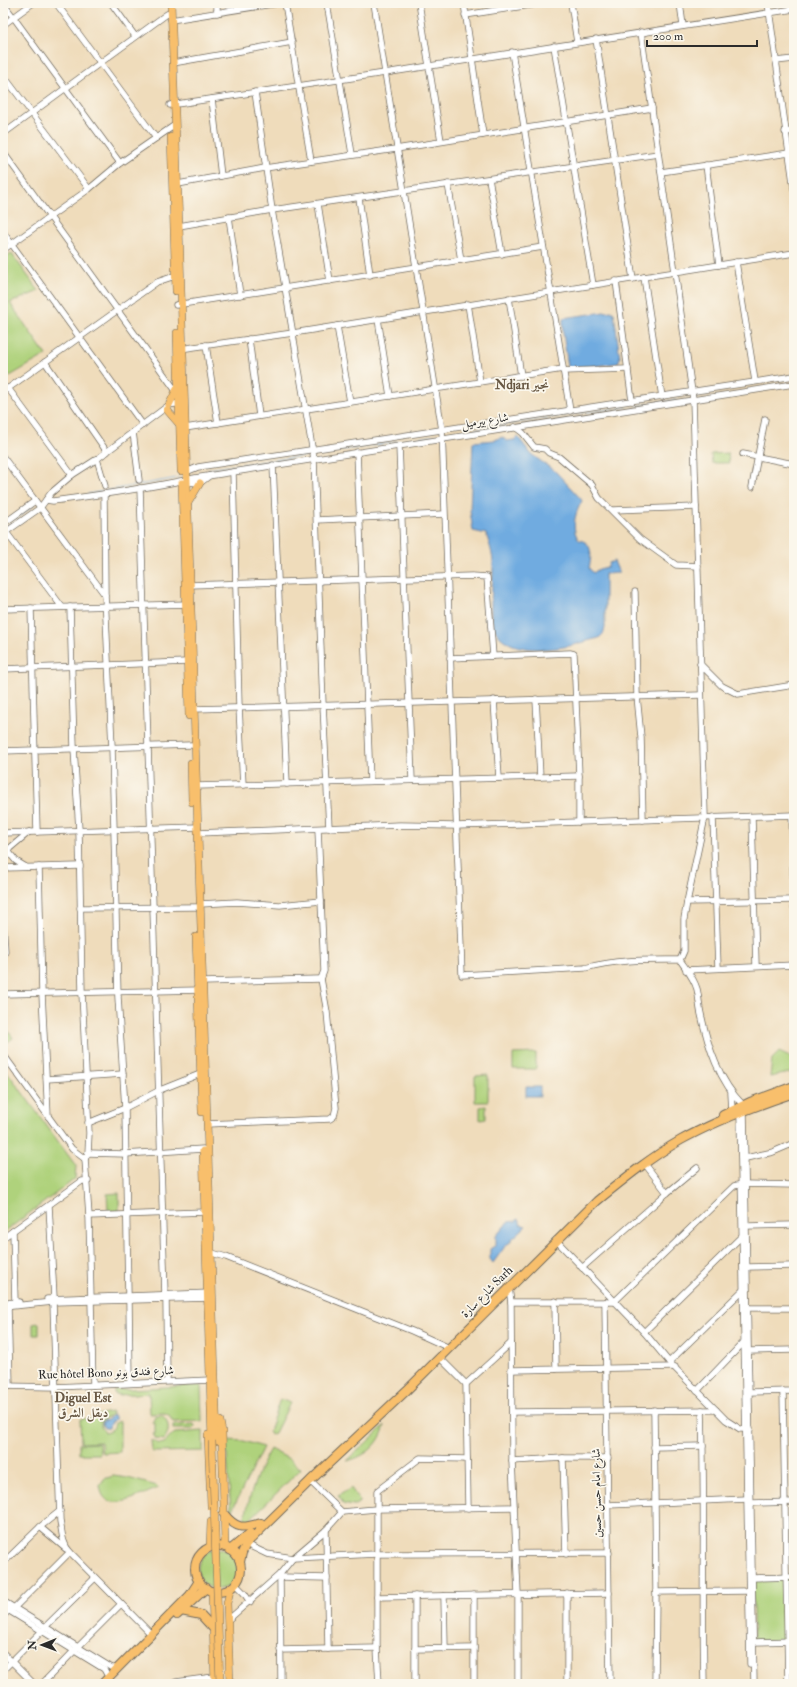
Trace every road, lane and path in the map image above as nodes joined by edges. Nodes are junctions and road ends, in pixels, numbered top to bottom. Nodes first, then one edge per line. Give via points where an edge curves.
1 (3, 3) edge
2 (33, 3) edge
3 (56, 3) edge
4 (111, 3) edge
5 (166, 3) edge
6 (171, 3) edge
7 (217, 3) edge
8 (279, 3) edge
9 (285, 3) edge
10 (327, 3) edge
11 (374, 3) edge
12 (419, 3) edge
13 (464, 3) edge
14 (544, 3) edge
15 (571, 3) edge
16 (680, 3) edge
17 (768, 3) edge
18 (794, 9) edge
19 (217, 13) junction
20 (770, 13) junction
21 (167, 14) junction
22 (465, 16) junction
23 (14, 17) junction
24 (171, 20) junction
25 (3, 25) edge
26 (684, 26) junction
27 (641, 32) junction
28 (135, 36) junction
29 (596, 39) junction
30 (292, 42) junction
31 (577, 42) junction
32 (554, 46) junction
33 (512, 52) junction
34 (472, 58) junction
35 (794, 59) edge
36 (776, 61) junction
37 (100, 63) junction
38 (173, 63) junction
39 (429, 66) junction
40 (385, 73) junction
41 (3, 75) edge
42 (340, 80) junction
43 (299, 86) junction
44 (65, 89) junction
45 (255, 92) junction
46 (212, 99) junction
47 (172, 104) junction
48 (652, 108) junction
49 (32, 114) junction
50 (607, 115) junction
51 (566, 121) junction
52 (173, 126) junction
53 (525, 128) junction
54 (794, 130) edge
55 (785, 132) junction
56 (3, 134) edge
57 (483, 135) junction
58 (156, 138) junction
59 (442, 141) junction
60 (396, 149) junction
61 (3, 152) edge
62 (789, 153) junction
63 (352, 154) junction
64 (658, 154) junction
65 (614, 160) junction
66 (311, 161) junction
67 (120, 163) junction
68 (706, 165) junction
69 (573, 166) junction
70 (265, 168) junction
71 (532, 172) junction
72 (661, 172) junction
73 (221, 176) junction
74 (489, 178) junction
75 (178, 184) junction
76 (448, 184) junction
77 (88, 189) junction
78 (794, 189) edge
79 (404, 192) junction
80 (359, 198) junction
81 (318, 204) junction
82 (272, 210) junction
83 (49, 217) junction
84 (229, 217) junction
85 (179, 226) junction
86 (3, 232) edge
87 (11, 243) junction
88 (543, 247) junction
89 (3, 250) edge
90 (502, 254) junction
91 (794, 254) edge
92 (461, 260) junction
93 (736, 262) junction
94 (719, 265) junction
95 (416, 268) junction
96 (675, 272) junction
97 (370, 275) junction
98 (175, 276) junction
99 (644, 277) junction
100 (633, 279) junction
101 (330, 281) junction
102 (616, 281) junction
103 (593, 285) junction
104 (285, 288) junction
105 (550, 292) junction
106 (240, 295) junction
107 (509, 298) junction
108 (468, 304) junction
109 (178, 305) junction
110 (117, 311) junction
111 (423, 312) junction
112 (378, 319) junction
113 (337, 326) junction
114 (293, 333) junction
115 (80, 338) junction
116 (248, 339) junction
117 (206, 345) junction
118 (180, 349) junction
119 (45, 362) junction
120 (628, 369) junction
121 (563, 370) junction
122 (521, 376) junction
123 (794, 376) edge
124 (755, 381) junction
125 (480, 382) junction
126 (794, 384) edge
127 (177, 388) junction
128 (436, 388) junction
129 (5, 390) edge
130 (693, 395) junction
131 (390, 396) junction
132 (662, 397) junction
133 (632, 401) junction
134 (350, 402) junction
135 (182, 406) junction
136 (167, 409) junction
137 (306, 409) junction
138 (570, 411) junction
139 (260, 416) junction
140 (765, 419) dead end
141 (218, 423) junction
142 (143, 425) junction
143 (182, 426) junction
144 (515, 427) junction
145 (133, 432) junction
146 (442, 435) junction
147 (398, 446) junction
148 (107, 452) junction
149 (357, 452) junction
150 (743, 454) dead end
151 (314, 455) junction
152 (3, 457) edge
153 (758, 457) junction
154 (97, 459) junction
155 (794, 464) edge
156 (273, 466) junction
157 (189, 471) junction
158 (233, 472) junction
159 (72, 475) junction
160 (139, 480) dead end
161 (197, 480) junction
162 (185, 482) junction
163 (105, 486) dead end
164 (752, 487) dead end
165 (140, 488) junction
166 (104, 494) junction
167 (46, 500) junction
168 (35, 501) junction
169 (188, 505) junction
170 (696, 507) junction
171 (40, 508) junction
172 (613, 510) junction
173 (444, 514) junction
174 (401, 516) junction
175 (360, 518) junction
176 (317, 520) junction
177 (3, 524) edge
178 (4, 533) edge
179 (698, 566) junction
180 (447, 577) junction
181 (404, 578) junction
182 (363, 579) junction
183 (320, 581) junction
184 (277, 582) junction
185 (236, 584) junction
186 (190, 585) junction
187 (635, 592) dead end
188 (105, 595) junction
189 (188, 604) junction
190 (144, 605) junction
191 (106, 606) junction
192 (62, 607) junction
193 (70, 607) junction
194 (31, 608) junction
195 (3, 609) edge
196 (493, 656) junction
197 (450, 658) junction
198 (187, 662) junction
199 (147, 664) junction
200 (700, 664) junction
201 (109, 665) junction
202 (32, 667) junction
203 (72, 667) junction
204 (3, 669) edge
205 (794, 685) edge
206 (701, 695) junction
207 (637, 696) junction
208 (576, 698) junction
209 (536, 699) junction
210 (494, 700) junction
211 (451, 701) junction
212 (408, 702) junction
213 (367, 704) junction
214 (323, 705) junction
215 (283, 706) junction
216 (239, 707) junction
217 (194, 709) junction
218 (190, 745) junction
219 (112, 747) junction
220 (148, 747) junction
221 (74, 748) junction
222 (34, 750) junction
223 (3, 751) edge
224 (540, 776) junction
225 (579, 776) junction
226 (499, 778) junction
227 (455, 779) junction
228 (412, 780) junction
229 (370, 782) junction
230 (327, 783) junction
231 (287, 784) junction
232 (243, 785) junction
233 (197, 786) junction
234 (793, 815) edge
235 (705, 817) junction
236 (714, 817) junction
237 (752, 817) junction
238 (643, 820) junction
239 (579, 822) junction
240 (456, 826) junction
241 (150, 828) junction
242 (329, 828) junction
243 (114, 829) junction
244 (196, 829) junction
245 (318, 829) junction
246 (79, 830) junction
247 (29, 832) junction
248 (37, 832) junction
249 (3, 833) edge
250 (3, 845) edge
251 (8, 851) junction
252 (3, 858) edge
253 (80, 866) junction
254 (30, 867) junction
255 (39, 867) junction
256 (3, 868) edge
257 (754, 900) junction
258 (794, 900) edge
259 (321, 901) junction
260 (716, 901) junction
261 (687, 902) junction
262 (198, 905) junction
263 (153, 907) junction
264 (794, 907) edge
265 (80, 908) junction
266 (116, 908) junction
267 (3, 920) edge
268 (3, 957) edge
269 (680, 960) junction
270 (794, 965) edge
271 (756, 966) junction
272 (718, 968) junction
273 (686, 970) junction
274 (321, 979) junction
275 (203, 982) junction
276 (200, 990) junction
277 (156, 991) junction
278 (118, 992) junction
279 (82, 993) junction
280 (3, 994) edge
281 (42, 994) junction
282 (3, 1054) edge
283 (123, 1074) junction
284 (200, 1074) junction
285 (86, 1077) junction
286 (47, 1078) junction
287 (794, 1086) edge
288 (160, 1090) junction
289 (731, 1093) junction
290 (794, 1094) edge
291 (125, 1108) junction
292 (732, 1110) junction
293 (743, 1110) junction
294 (48, 1116) junction
295 (88, 1123) junction
296 (207, 1124) junction
297 (794, 1143) edge
298 (203, 1149) junction
299 (161, 1152) junction
300 (88, 1153) junction
301 (125, 1154) junction
302 (746, 1158) junction
303 (85, 1160) junction
304 (645, 1164) junction
305 (697, 1168) dead end
306 (88, 1181) junction
307 (744, 1184) junction
308 (794, 1185) edge
309 (667, 1193) junction
310 (48, 1206) junction
311 (205, 1212) junction
312 (163, 1214) junction
313 (126, 1215) junction
314 (89, 1216) junction
315 (794, 1225) edge
316 (748, 1226) junction
317 (13, 1231) junction
318 (744, 1234) junction
319 (3, 1238) edge
320 (556, 1240) junction
321 (212, 1253) junction
322 (794, 1266) edge
323 (748, 1267) junction
324 (582, 1268) junction
325 (509, 1288) junction
326 (744, 1289) junction
327 (210, 1295) junction
328 (166, 1297) junction
329 (128, 1298) junction
330 (91, 1299) junction
331 (53, 1300) junction
332 (555, 1301) junction
333 (15, 1302) junction
334 (510, 1302) junction
335 (605, 1302) junction
336 (614, 1302) junction
337 (5, 1305) edge
338 (748, 1308) junction
339 (794, 1308) edge
340 (644, 1332) junction
341 (744, 1342) junction
342 (511, 1343) junction
343 (445, 1346) junction
344 (212, 1349) junction
345 (794, 1350) edge
346 (749, 1351) junction
347 (439, 1357) junction
348 (669, 1362) junction
349 (675, 1367) junction
350 (606, 1368) junction
351 (556, 1369) junction
352 (511, 1370) junction
353 (210, 1380) junction
354 (167, 1382) junction
355 (130, 1383) junction
356 (93, 1384) junction
357 (466, 1384) junction
358 (3, 1386) edge
359 (10, 1386) junction
360 (55, 1387) junction
361 (697, 1391) junction
362 (782, 1391) junction
363 (794, 1391) edge
364 (750, 1392) junction
365 (214, 1410) junction
366 (654, 1410) junction
367 (702, 1410) junction
368 (716, 1410) junction
369 (607, 1411) junction
370 (512, 1412) junction
371 (748, 1429) junction
372 (215, 1441) junction
373 (703, 1446) junction
374 (654, 1447) junction
375 (563, 1458) junction
376 (608, 1458) junction
377 (467, 1459) junction
378 (512, 1461) junction
379 (310, 1481) junction
380 (704, 1501) junction
381 (749, 1501) junction
382 (784, 1502) junction
383 (794, 1502) edge
384 (655, 1503) junction
385 (608, 1505) junction
386 (514, 1507) junction
387 (468, 1508) junction
388 (376, 1509) junction
389 (60, 1511) junction
390 (342, 1512) junction
391 (224, 1514) junction
392 (261, 1523) junction
393 (40, 1527) junction
394 (326, 1530) junction
395 (246, 1544) junction
396 (210, 1548) junction
397 (227, 1548) junction
398 (68, 1550) junction
399 (516, 1553) junction
400 (609, 1553) junction
401 (376, 1554) junction
402 (566, 1554) junction
403 (327, 1556) junction
404 (293, 1558) junction
405 (240, 1562) junction
406 (3, 1563) edge
407 (280, 1576) junction
408 (786, 1577) junction
409 (794, 1577) edge
410 (95, 1578) junction
411 (327, 1578) junction
412 (752, 1578) junction
413 (199, 1581) junction
414 (233, 1586) junction
415 (209, 1589) junction
416 (748, 1591) junction
417 (656, 1592) junction
418 (702, 1592) junction
419 (567, 1593) junction
420 (609, 1593) junction
421 (518, 1594) junction
422 (474, 1595) junction
423 (415, 1596) junction
424 (444, 1596) junction
425 (378, 1597) junction
426 (3, 1601) edge
427 (250, 1602) junction
428 (121, 1604) junction
429 (3, 1607) edge
430 (12, 1609) junction
431 (180, 1611) junction
432 (3, 1616) edge
433 (228, 1620) junction
434 (212, 1627) junction
435 (43, 1629) junction
436 (151, 1634) junction
437 (787, 1641) junction
438 (794, 1641) edge
439 (754, 1642) junction
440 (377, 1648) junction
441 (474, 1648) junction
442 (77, 1649) junction
443 (328, 1649) junction
444 (415, 1649) junction
445 (445, 1649) junction
446 (280, 1650) junction
447 (3, 1653) edge
448 (11, 1661) junction
449 (118, 1668) junction
450 (3, 1670) edge
451 (214, 1681) edge
452 (110, 1682) edge
453 (34, 1684) edge
454 (42, 1684) edge
455 (102, 1684) edge
456 (173, 1684) edge
457 (220, 1684) edge
458 (224, 1684) edge
459 (230, 1684) edge
460 (281, 1684) edge
461 (379, 1684) edge
462 (415, 1684) edge
463 (474, 1684) edge
464 (518, 1684) edge
465 (567, 1684) edge
466 (610, 1684) edge
467 (655, 1684) edge
468 (704, 1684) edge
469 (751, 1684) edge
470 (754, 1684) edge
471 (788, 1684) edge

1 - 23 street
2 - 23 street
3 - 37 street
4 - 28 street
5 - 21 main road
6 - 24 main road
7 - 19 street
8 - 19 street
9 - 30 street
10 - 42 street
11 - 40 street
12 - 39 street
13 - 22 street
14 - 22 street
15 - 31 street
16 - 26 street
17 - 20 street
18 - 20 street
19 - 24 street
20 - 26 street
20 - 36 street
21 - 28 street
21 - 47 main road
22 - 34 street
23 - 25 street
23 - 44 street
24 - 38 main road
26 - 27 street
27 - 29 street
27 - 48 street
28 - 37 street
29 - 31 street
29 - 50 street
30 - 38 street
30 - 43 street
31 - 32 street
32 - 33 street
32 - 51 street
33 - 34 street
33 - 53 street
34 - 39 street
34 - 57 street
35 - 36 street
36 - 55 street
37 - 44 street
37 - 58 street
38 - 47 main road
39 - 40 street
39 - 59 street
40 - 42 street
40 - 60 street
41 - 49 street
42 - 43 street
42 - 63 street
43 - 45 street
43 - 66 street
44 - 49 street
44 - 67 street
45 - 46 street
45 - 70 street
46 - 47 street
46 - 73 street
47 - 52 main road
48 - 50 street
48 - 64 street
49 - 56 street
49 - 77 street
50 - 51 street
50 - 65 street
51 - 53 street
51 - 69 street
52 - 58 street
52 - 75 main road
52 - 98 main road
53 - 57 street
53 - 71 street
54 - 55 street
55 - 62 street
57 - 59 street
58 - 67 street
59 - 60 street
60 - 63 street
60 - 79 street
61 - 83 street
62 - 68 street
62 - 78 street
63 - 66 street
64 - 65 street
64 - 72 street
65 - 69 street
65 - 100 street
66 - 70 street
67 - 77 street
68 - 72 street
68 - 94 street
69 - 71 street
69 - 103 street
70 - 73 street
70 - 82 street
71 - 74 street
71 - 88 street
72 - 96 street
73 - 75 street
74 - 76 street
74 - 90 street
75 - 85 main road
76 - 79 street
76 - 92 street
77 - 83 street
79 - 80 street
79 - 95 street
80 - 81 street
80 - 97 street
81 - 82 street
81 - 101 street
82 - 84 street
82 - 104 street
83 - 87 street
83 - 110 street
84 - 85 street
84 - 106 street
85 - 109 main road
86 - 87 street
87 - 89 street
87 - 115 street
88 - 90 street
88 - 105 street
90 - 92 street
91 - 93 street
92 - 95 street
93 - 94 street
93 - 124 street
94 - 96 street
95 - 97 street
95 - 111 street
96 - 99 street
96 - 130 street
97 - 101 street
98 - 109 main road
98 - 110 street via 161,280
99 - 100 street
99 - 132 street
100 - 102 street
101 - 104 street
102 - 103 street
102 - 120 street
103 - 105 street
104 - 106 street
104 - 114 street
105 - 107 street
105 - 121 street
106 - 109 street
107 - 108 street
107 - 122 street
108 - 111 street
108 - 125 street
109 - 118 main road
110 - 115 street
110 - 127 street
111 - 112 street
111 - 128 street
112 - 113 street
112 - 131 street
113 - 114 street
113 - 134 street
114 - 116 street
114 - 137 street
115 - 119 street
115 - 142 street
116 - 117 street
116 - 139 street
117 - 118 street
117 - 141 street
118 - 127 main road
118 - 135 main road
119 - 129 street
119 - 148 street
120 - 121 street
120 - 133 street
121 - 122 street
121 - 138 street
122 - 125 street
123 - 124 street, شارع بيرميل
124 - 130 street, شارع بيرميل
125 - 128 street
126 - 130 street, شارع بيرميل
127 - 135 main road
127 - 136 main road
128 - 131 street
128 - 146 street
129 - 159 street
130 - 132 street, شارع بيرميل
130 - 144 street, شارع بيرميل
130 - 170 street
131 - 134 street
132 - 133 street, شارع بيرميل
133 - 138 street, شارع بيرميل
134 - 137 street
135 - 136 street
135 - 143 main road
136 - 142 street
136 - 143 main road
137 - 139 street
137 - 151 street
138 - 146 street, شارع بيرميل
139 - 141 street
140 - 153 street
141 - 143 street
142 - 145 street
143 - 157 main road
143 - 162 main road
144 - 146 street, شارع بيرميل
144 - 172 street via 534,447 545,449 559,457 592,485 599,498
145 - 148 street
145 - 160 street
146 - 147 street, شارع بيرميل
146 - 151 street, شارع بيرميل
146 - 173 street
147 - 149 street, شارع بيرميل
147 - 174 street
148 - 154 street
149 - 151 street, شارع بيرميل
149 - 175 street
150 - 153 street
151 - 156 street, شارع بيرميل
151 - 157 street, شارع بيرميل
151 - 176 street
152 - 168 street
153 - 155 street
153 - 164 street
154 - 159 street
154 - 163 street
156 - 158 street, شارع بيرميل
156 - 184 street
157 - 161 street
157 - 162 main road
158 - 161 street, شارع بيرميل
158 - 185 street
159 - 167 street
161 - 162 street
161 - 169 main road
162 - 165 street
162 - 169 main road
162 - 189 main road
165 - 166 street
165 - 190 street
166 - 167 street
166 - 188 street
167 - 171 street
168 - 171 street
168 - 177 street
169 - 186 main road
170 - 172 street
170 - 179 street
171 - 178 street
171 - 188 street
172 - 179 street via 640,539 673,563
173 - 174 street
173 - 180 street
174 - 175 street
174 - 181 street
175 - 176 street
175 - 182 street
176 - 183 street
178 - 192 street
179 - 200 street
180 - 181 street
180 - 196 street via 487,577
180 - 197 street
181 - 182 street
181 - 212 street
182 - 183 street
182 - 213 street
183 - 184 street
183 - 214 street
184 - 185 street
184 - 215 street
185 - 186 street
185 - 216 street
186 - 189 main road
187 - 207 street
188 - 191 street
189 - 190 street
189 - 198 main road
189 - 217 main road
190 - 191 street
190 - 199 street
191 - 193 street
191 - 201 street
192 - 193 street
192 - 194 street
193 - 203 street
194 - 195 street
194 - 202 street
196 - 197 street
196 - 208 street via 570,652 574,654
197 - 211 street
198 - 199 street
198 - 218 main road
199 - 201 street
199 - 220 street
200 - 205 street via 722,686 738,694
200 - 206 street
201 - 203 street
201 - 219 street
202 - 203 street
202 - 204 street
202 - 222 street
203 - 221 street
206 - 207 street
206 - 235 street
207 - 208 street
207 - 238 street via 641,736
208 - 209 street
208 - 225 street
209 - 210 street
209 - 224 street
210 - 211 street
210 - 226 street
211 - 212 street
211 - 227 street
212 - 213 street
212 - 228 street
213 - 214 street
213 - 229 street
214 - 215 street
214 - 230 street
215 - 216 street
215 - 231 street
216 - 217 street
216 - 232 street
217 - 233 main road
218 - 220 street
218 - 244 main road
219 - 220 street
219 - 221 street
219 - 243 street
220 - 241 street
221 - 222 street
221 - 246 street
222 - 223 street
222 - 248 street
224 - 225 street
224 - 226 street
225 - 239 street
226 - 227 street
227 - 228 street
227 - 240 street
228 - 229 street
229 - 230 street
230 - 231 street
230 - 242 street
231 - 232 street
232 - 233 street
233 - 244 main road
234 - 237 street
234 - 258 street
235 - 236 street
235 - 238 street
235 - 261 street
236 - 237 street
236 - 260 street
237 - 257 street
238 - 239 street
239 - 240 street
240 - 242 street
240 - 269 street via 462,975 584,968 626,961
241 - 243 street
241 - 244 street
241 - 263 street
242 - 245 street
243 - 246 street
243 - 266 street
244 - 245 street
244 - 262 main road
245 - 259 street
246 - 248 street
246 - 253 street
247 - 248 street
247 - 249 street
247 - 251 street
250 - 251 street
251 - 252 street
251 - 254 street via 16,861
253 - 255 street
253 - 265 street
254 - 255 street
254 - 256 street
255 - 281 street
257 - 258 street
257 - 260 street
257 - 271 street
258 - 264 street
259 - 262 street
259 - 274 street via 324,971
260 - 261 street
260 - 272 street
261 - 269 street via 684,918 684,951
262 - 263 street
262 - 275 main road
262 - 276 main road
263 - 266 street
263 - 277 street
265 - 266 street
265 - 279 street
266 - 278 street
267 - 268 street
269 - 273 street
270 - 271 street
271 - 272 street
272 - 273 street
273 - 289 street via 696,989 713,1057
274 - 275 street
274 - 296 street via 329,1029 336,1108 334,1116 330,1119
275 - 276 main road
276 - 277 street
276 - 284 main road
276 - 296 main road
277 - 278 street
277 - 288 street
278 - 279 street
278 - 283 street
279 - 281 street
279 - 285 street
280 - 281 street
281 - 286 street
282 - 294 street
283 - 285 street
283 - 291 street
284 - 288 street
284 - 298 main road
285 - 286 street
285 - 295 street
286 - 294 street
287 - 293 highway, شارع سارة Sarh
288 - 291 street
288 - 299 street
289 - 292 street
289 - 293 street
290 - 293 highway, شارع سارة Sarh
291 - 295 street
291 - 301 street
292 - 293 highway, شارع سارة Sarh
292 - 343 highway, شارع سارة Sarh via 659,1151 596,1198 553,1237
293 - 302 street
293 - 304 highway, شارع سارة Sarh via 680,1141
293 - 307 street
294 - 303 street via 72,1149
295 - 300 street
296 - 321 main road
297 - 302 street via 773,1152
298 - 299 street
298 - 311 main road
299 - 301 street
299 - 312 street
300 - 301 street
300 - 303 street
301 - 313 street
302 - 307 street
303 - 306 street
304 - 309 street
304 - 320 highway, شارع سارة Sarh via 597,1201
305 - 309 street
306 - 310 street via 82,1181
306 - 314 street
307 - 308 street
307 - 316 street
307 - 318 street
307 - 336 street via 734,1186
309 - 324 street
310 - 317 street
310 - 331 street
311 - 312 street
311 - 327 main road
312 - 313 street
312 - 328 street
313 - 314 street
313 - 329 street
314 - 330 street
315 - 316 street
316 - 323 street
317 - 319 street
317 - 333 street
318 - 326 street
318 - 340 street
320 - 324 street
320 - 325 highway, شارع سارة Sarh
321 - 327 main road
321 - 343 street via 412,1330
322 - 323 street
323 - 338 street
324 - 336 street
325 - 334 street
325 - 347 highway, شارع سارة Sarh
326 - 341 street
326 - 348 street
327 - 328 street
327 - 344 main road
328 - 329 street
328 - 354 street
329 - 330 street
329 - 355 street
330 - 331 street
330 - 356 street
331 - 333 street
331 - 337 street
331 - 360 street
332 - 334 street
332 - 335 street
332 - 351 street
333 - 337 street
334 - 342 street
335 - 336 street
335 - 350 street, شارع امام حسن حسين
336 - 340 street
337 - 359 street
338 - 339 street
338 - 346 street
340 - 348 street
341 - 361 street
341 - 371 street
342 - 352 street
342 - 357 street
343 - 392 highway, شارع سارة Sarh
344 - 353 main road
344 - 365 main road
345 - 346 street
346 - 364 street
347 - 357 street
347 - 379 highway, شارع سارة Sarh
348 - 349 street
349 - 350 street
349 - 361 street
350 - 351 street
350 - 369 street, شارع امام حسن حسين
351 - 352 street
352 - 370 street
353 - 354 street, Rue hôtel Bono شارع فندق بونو
353 - 365 main road
354 - 355 street, Rue hôtel Bono شارع فندق بونو
355 - 356 street, Rue hôtel Bono شارع فندق بونو
356 - 360 street, Rue hôtel Bono شارع فندق بونو
357 - 377 street
358 - 359 street, Rue hôtel Bono شارع فندق بونو
359 - 360 street, Rue hôtel Bono شارع فندق بونو
360 - 389 street
361 - 368 street
362 - 363 street
362 - 364 street
362 - 382 street
364 - 371 street
365 - 372 main road
365 - 391 main road via 220,1419 222,1432
365 - 396 main road via 208,1427 212,1520
366 - 367 street
366 - 369 street
366 - 374 street
367 - 368 street
367 - 373 street
368 - 371 street via 734,1426
369 - 370 street
369 - 376 street, شارع امام حسن حسين
370 - 378 street
371 - 381 street
372 - 457 main road, bridge
372 - 458 main road
373 - 374 street
373 - 380 street
374 - 384 street
375 - 376 street
375 - 378 street
375 - 402 street
376 - 385 street, شارع امام حسن حسين
377 - 387 street
377 - 388 street via 420,1458 377,1491
378 - 386 street
379 - 390 street
379 - 395 highway, شارع سارة Sarh
380 - 381 street
380 - 384 street
380 - 418 street
381 - 382 street
381 - 412 street
381 - 416 street
382 - 383 street
382 - 408 street
384 - 385 street
384 - 417 street
385 - 400 street, شارع امام حسن حسين
386 - 387 street
386 - 399 street
387 - 388 street
388 - 390 street
388 - 401 street
389 - 393 street
389 - 398 street via 62,1531
390 - 394 street
391 - 392 highway via 239,1527
391 - 397 main road
392 - 397 highway, شارع سارة Sarh
393 - 398 street
393 - 406 street
394 - 403 street
394 - 404 street
395 - 404 street via 267,1554
395 - 405 highway, شارع سارة Sarh
396 - 397 highway
396 - 413 highway via 200,1554 196,1565 196,1576
397 - 405 highway
398 - 410 street
398 - 430 street
399 - 401 street
399 - 402 street
399 - 421 street
400 - 402 street
400 - 420 street, شارع امام حسن حسين
401 - 403 street
401 - 425 street
403 - 404 street
403 - 411 street
404 - 407 street
405 - 414 highway via 239,1578
407 - 411 street
407 - 427 street
407 - 446 street
408 - 409 street
408 - 412 street
408 - 437 street
410 - 428 street
410 - 435 street
411 - 443 street
412 - 439 street
413 - 415 highway
413 - 436 highway via 190,1595
414 - 415 highway via 222,1591
414 - 427 street via 244,1593
414 - 433 main road via 227,1599
415 - 431 highway
415 - 434 main road
416 - 418 street
416 - 469 street
417 - 418 street
417 - 467 street
418 - 468 street
419 - 420 street
419 - 421 street
419 - 465 street
420 - 466 street, شارع امام حسن حسين
421 - 422 street
421 - 464 street
422 - 424 street
422 - 441 street
423 - 424 street
423 - 425 street
423 - 444 street
424 - 445 street
425 - 440 street
426 - 430 street
427 - 433 street
428 - 436 street
428 - 442 street
429 - 430 street
430 - 432 street
430 - 435 street
431 - 434 highway via 201,1615
431 - 452 highway
433 - 459 main road
434 - 451 main road
435 - 442 street
435 - 448 street
436 - 449 highway
437 - 438 street
437 - 439 street
437 - 471 street
439 - 470 street
440 - 443 street
440 - 461 street
441 - 445 street
441 - 463 street
442 - 449 street via 112,1668
442 - 452 street via 104,1669
442 - 454 street
443 - 446 street
444 - 445 street
444 - 462 street
446 - 460 street
447 - 448 street
448 - 450 street
448 - 453 street
449 - 452 highway
451 - 456 street
452 - 455 highway

